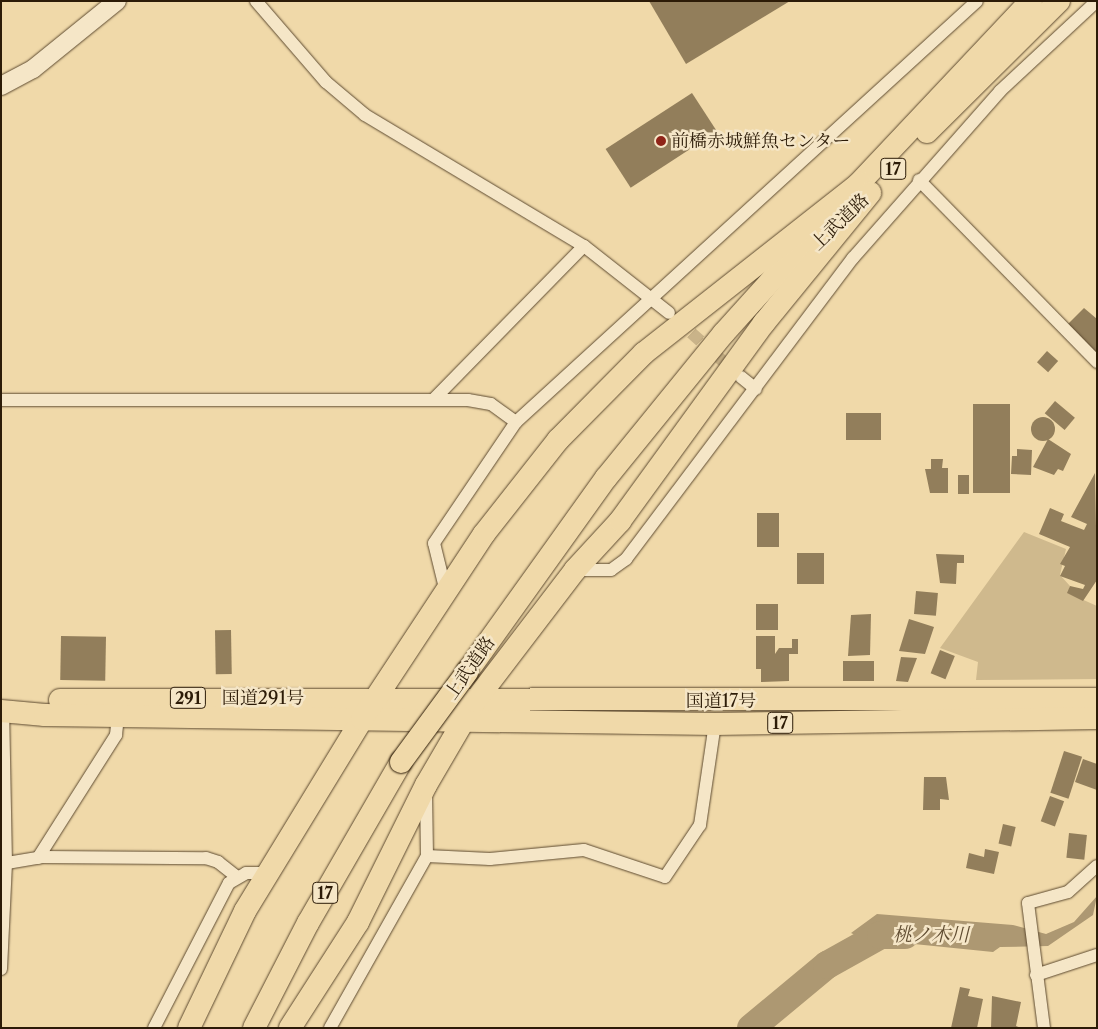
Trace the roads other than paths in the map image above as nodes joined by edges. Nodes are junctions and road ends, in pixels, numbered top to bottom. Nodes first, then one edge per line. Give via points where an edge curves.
1 (117, 1) edge
2 (256, 1) edge
3 (976, 1) edge
4 (1031, 1) edge
5 (1058, 1) edge
6 (1097, 1) edge
7 (1, 86) edge
8 (919, 180) junction
9 (865, 188) junction
10 (584, 246) junction
11 (654, 300) junction
12 (668, 313) tunnel mouth
13 (1097, 362) edge
14 (741, 377) tunnel mouth
15 (756, 389) junction
16 (434, 399) junction
17 (1, 400) edge
18 (516, 422) junction
19 (575, 570) junction
20 (446, 592) junction
21 (1097, 698) edge
22 (376, 699) junction
23 (475, 701) junction
24 (2, 708) edge
25 (118, 716) junction
26 (1097, 718) edge
27 (362, 719) junction
28 (464, 721) junction
29 (715, 724) junction
30 (426, 785) junction
31 (427, 856) junction
32 (38, 858) junction
33 (3, 864) edge
34 (1097, 866) edge
35 (269, 873) junction
36 (236, 876) junction
37 (1097, 955) edge
38 (1, 969) edge
39 (1036, 975) junction
40 (154, 1028) edge
41 (189, 1028) edge
42 (254, 1028) edge
43 (290, 1028) edge
44 (330, 1028) edge
45 (1044, 1028) edge

1 - 7 street via 33,69
2 - 10 street via 326,82 366,116
3 - 11 street
4 - 9 highway, 上武道路 / 17
5 - 9 highway, 上武道路 / 17
6 - 8 street via 1000,92
8 - 13 street
8 - 15 street via 853,258
9 - 19 highway via 620,520
9 - 20 highway via 644,353 558,440 484,534
9 - 42 highway, 上武道路 / 17, bridge via 724,333 600,486 402,762 313,915
10 - 11 street
10 - 16 street
11 - 12 street
11 - 18 street
14 - 15 street
15 - 19 street via 626,559 611,570
16 - 17 street
16 - 18 street via 492,404
18 - 20 street via 434,543
19 - 23 highway
20 - 22 highway
21 - 23 highway, 国道17号 / 17
22 - 23 highway, 国道17号 / 17
22 - 24 highway, 国道291号 / 291
22 - 27 highway
23 - 28 highway
24 - 25 highway, 国道291号 / 291
24 - 33 street
25 - 27 highway, 国道291号 / 291
25 - 32 street via 116,735
26 - 29 highway, 国道17号 / 17
27 - 28 highway, 17
27 - 35 highway
28 - 29 highway, 国道17号 / 17
28 - 30 highway
29 - 31 street via 700,825 665,876 584,850 490,859
30 - 31 street
30 - 43 highway via 358,922
31 - 44 street
32 - 33 street
32 - 36 street via 206,858 218,862
33 - 38 street
34 - 39 street via 1068,892 1033,900 1027,914
35 - 36 street
35 - 41 highway via 204,990
36 - 40 street
37 - 39 street
39 - 45 street

